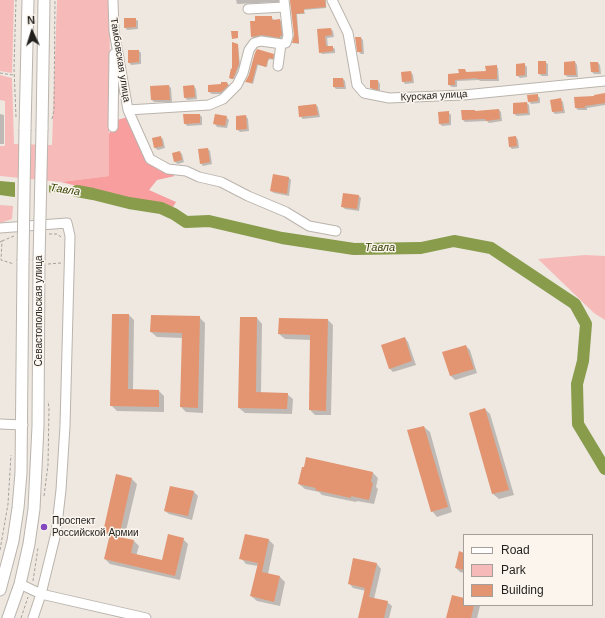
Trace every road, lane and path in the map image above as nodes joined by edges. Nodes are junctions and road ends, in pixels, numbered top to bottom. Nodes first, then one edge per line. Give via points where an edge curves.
1 (16, 0) edge
2 (28, 0) edge
3 (44, 0) edge
4 (55, 0) edge
5 (113, 0) edge
6 (332, 0) edge
7 (284, 3) edge
8 (248, 9) dead end
9 (114, 31) junction
10 (281, 44) junction
11 (278, 66) dead end
12 (0, 73) edge
13 (14, 76) junction
14 (605, 81) edge
15 (128, 110) junction
16 (16, 117) dead end
17 (46, 127) junction
18 (113, 127) dead end
19 (0, 228) edge
20 (336, 231) dead end
21 (0, 242) edge
22 (20, 262) junction
23 (43, 262) junction
24 (62, 262) dead end
25 (0, 417) edge
26 (0, 425) edge
27 (23, 425) junction
28 (20, 584) junction
29 (0, 590) edge
30 (41, 594) junction
31 (8, 618) edge
32 (33, 618) edge
33 (146, 618) edge

1 - 13 path
2 - 22 main road, Севастопольская улица, bridge
3 - 17 main road, Севастопольская улица
4 - 17 path via 54,110
5 - 9 street, Тамбовская улица
6 - 14 street, Курская улица via 348,33 357,85 364,94 389,98 464,95
7 - 8 street
7 - 10 street via 288,36 286,43
9 - 15 street, Тамбовская улица
9 - 18 street
10 - 11 street
10 - 15 street via 261,41 254,43 249,50 237,85 223,99 209,105
12 - 13 path
13 - 16 path
15 - 20 street, Тамбовская улица via 150,159 168,169 186,171 221,182 286,212 309,226
17 - 23 main road, Севастопольская улица, bridge
19 - 30 street via 67,223 70,236 61,490 56,533
21 - 22 path via 2,241 1,260
22 - 27 main road, Севастопольская улица
23 - 24 path
23 - 28 main road, Севастопольская улица via 34,509
25 - 26 street
26 - 27 street
27 - 29 main road, Севастопольская улица via 18,508 13,541
28 - 30 street
28 - 31 main road, Севастопольская улица
30 - 32 street
30 - 33 street

